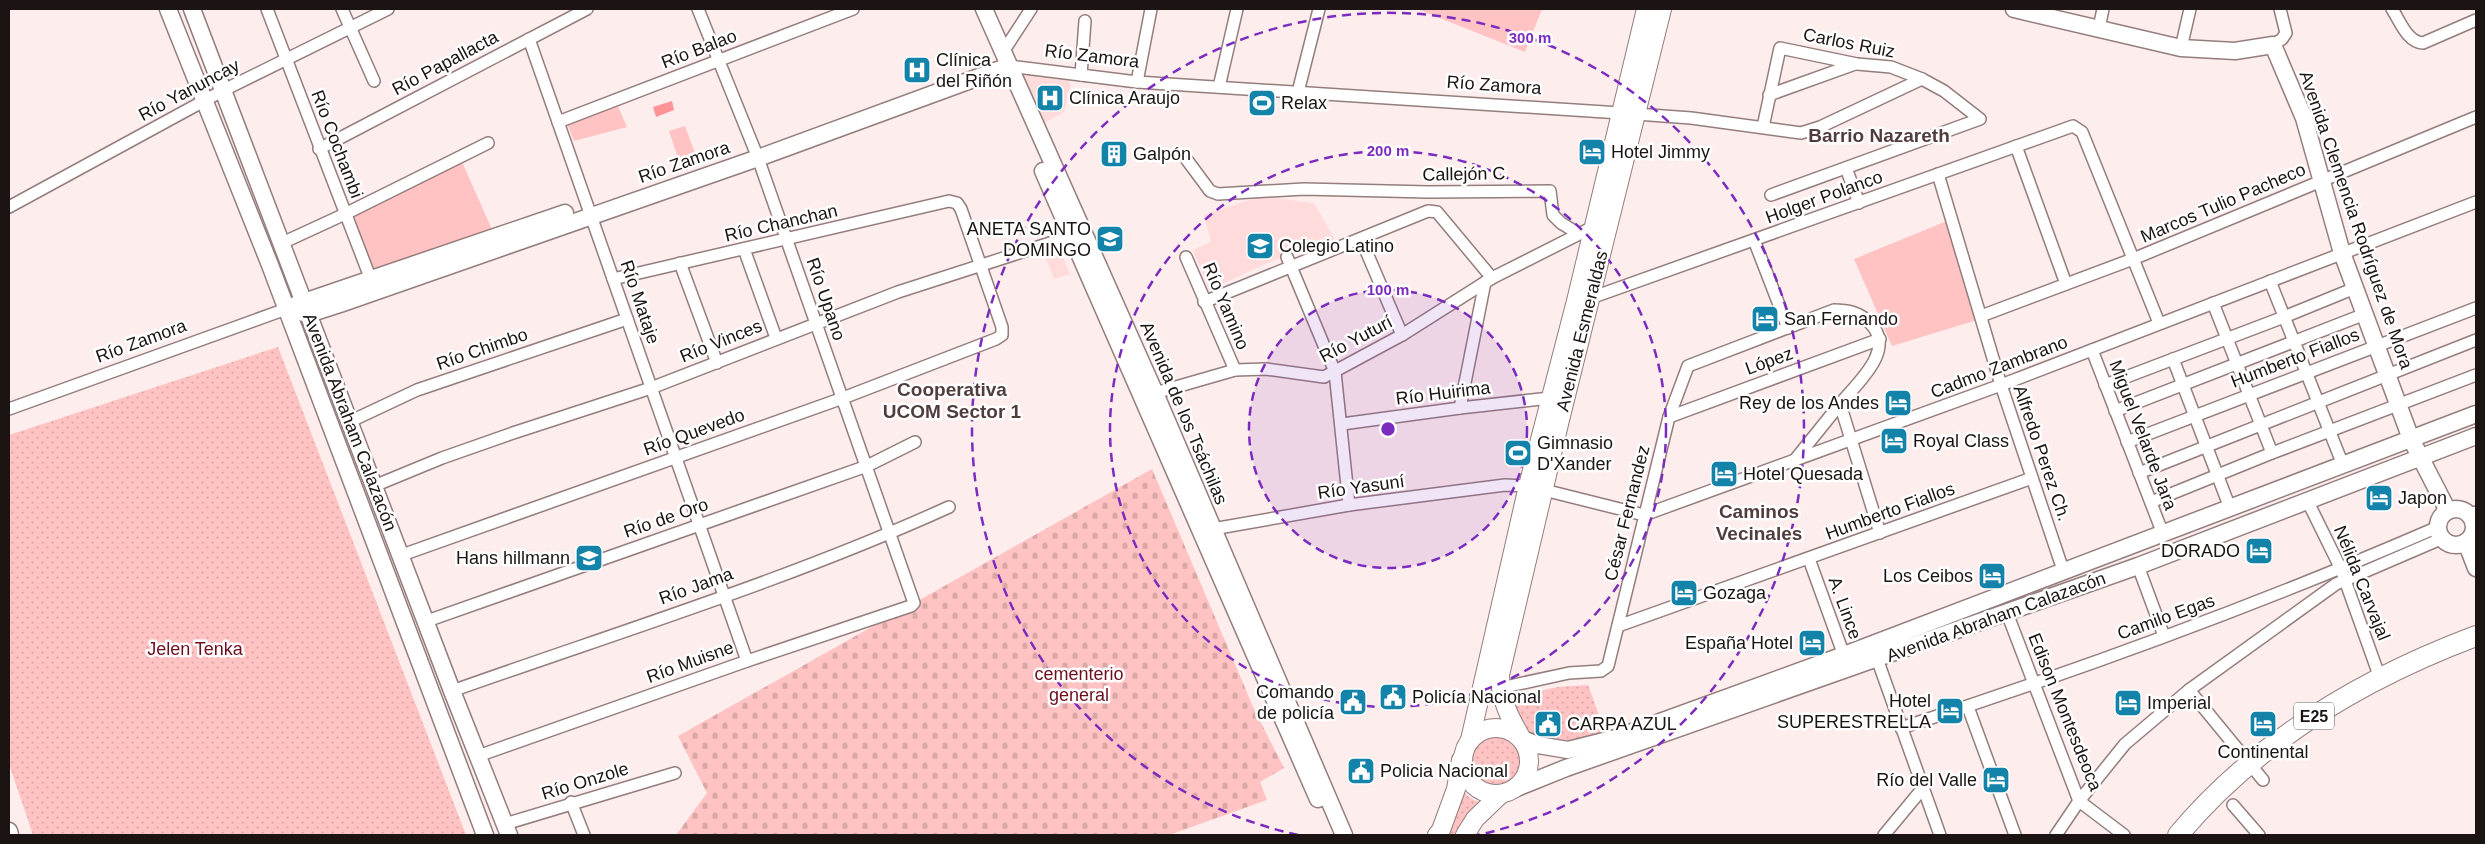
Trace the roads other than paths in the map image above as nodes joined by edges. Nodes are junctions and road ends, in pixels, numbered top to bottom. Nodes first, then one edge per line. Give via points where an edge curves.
1 (168, 9) edge
2 (192, 9) edge
3 (267, 9) edge
4 (342, 9) edge
5 (388, 9) edge
6 (587, 9) edge
7 (698, 9) edge
8 (853, 9) edge
9 (973, 9) edge
10 (984, 9) edge
11 (1031, 9) edge
12 (1151, 9) edge
13 (1237, 9) edge
14 (1319, 9) edge
15 (1646, 9) edge
16 (1662, 9) edge
17 (2018, 9) edge
18 (2103, 9) edge
19 (2190, 9) edge
20 (2280, 9) edge
21 (2392, 9) edge
22 (2476, 20) edge
23 (1085, 21) dead end
24 (350, 27) junction
25 (2100, 28) junction
26 (529, 39) junction
27 (2273, 45) junction
28 (2181, 48) junction
29 (286, 59) junction
30 (719, 61) junction
31 (1001, 61) junction
32 (1857, 64) junction
33 (1081, 75) junction
34 (1922, 79) junction
35 (374, 82) dead end
36 (1137, 82) junction
37 (1219, 88) junction
38 (224, 90) junction
39 (1298, 92) junction
40 (1769, 95) junction
41 (206, 100) junction
42 (1628, 113) junction
43 (2476, 117) edge
44 (558, 122) junction
45 (1763, 127) junction
46 (488, 143) dead end
47 (2016, 146) junction
48 (319, 149) junction
49 (756, 152) junction
50 (1187, 160) dead end
51 (1846, 168) junction
52 (1938, 174) junction
53 (2322, 180) junction
54 (1772, 195) dead end
55 (2476, 202) edge
56 (1859, 203) junction
57 (9, 206) edge
58 (589, 210) junction
59 (345, 214) junction
60 (1586, 230) junction
61 (1077, 234) junction
62 (1361, 239) junction
63 (786, 240) junction
64 (1754, 240) junction
65 (282, 243) junction
66 (744, 249) junction
67 (2342, 253) junction
68 (1186, 256) dead end
69 (2133, 260) junction
70 (680, 263) junction
71 (1289, 264) junction
72 (979, 266) junction
73 (613, 279) junction
74 (1488, 280) junction
75 (2270, 281) junction
76 (2066, 284) junction
77 (373, 285) junction
78 (2355, 288) junction
79 (1583, 300) junction
80 (1204, 302) junction
81 (2213, 302) junction
82 (307, 308) junction
83 (2476, 308) edge
84 (286, 309) junction
85 (2365, 314) junction
86 (1981, 316) junction
87 (2284, 317) junction
88 (627, 319) junction
89 (2159, 323) junction
90 (815, 324) junction
91 (1788, 328) junction
92 (1402, 334) junction
93 (2227, 337) junction
94 (776, 338) junction
95 (2476, 340) edge
96 (2294, 342) junction
97 (1880, 344) junction
98 (2376, 345) junction
99 (2092, 350) junction
100 (2172, 358) junction
101 (717, 363) junction
102 (2237, 364) junction
103 (1235, 370) junction
104 (1335, 372) junction
105 (2306, 372) junction
106 (2476, 375) edge
107 (2388, 376) junction
108 (2001, 385) junction
109 (2105, 385) junction
110 (2183, 385) junction
111 (651, 388) junction
112 (1148, 395) junction
113 (2249, 395) junction
114 (843, 398) junction
115 (1550, 398) junction
116 (2318, 403) junction
117 (1840, 404) junction
118 (2398, 404) junction
119 (1460, 408) junction
120 (9, 409) edge
121 (2115, 411) junction
122 (2476, 414) edge
123 (2195, 416) junction
124 (1669, 417) junction
125 (351, 421) junction
126 (1342, 424) junction
127 (2261, 426) junction
128 (2329, 430) junction
129 (2476, 436) edge
130 (2411, 439) junction
131 (915, 442) dead end
132 (1850, 442) junction
133 (2127, 442) junction
134 (2207, 447) junction
135 (2272, 453) junction
136 (676, 458) junction
137 (2420, 459) junction
138 (1793, 463) junction
139 (2343, 465) junction
140 (867, 466) junction
141 (2139, 473) junction
142 (2218, 475) junction
143 (2032, 478) junction
144 (374, 486) junction
145 (1535, 488) junction
146 (2151, 502) junction
147 (2308, 502) junction
148 (1349, 505) junction
149 (949, 507) dead end
150 (2230, 508) junction
151 (2448, 511) junction
152 (2473, 513) edge
153 (1644, 516) junction
154 (700, 525) junction
155 (1206, 531) junction
156 (1880, 533) junction
157 (2440, 533) junction
158 (890, 534) junction
159 (2163, 534) junction
160 (2472, 535) edge
161 (402, 555) junction
162 (1809, 559) junction
163 (2138, 566) junction
164 (2476, 568) edge
165 (2063, 570) junction
166 (2342, 574) junction
167 (724, 595) junction
168 (914, 603) joint
169 (2007, 613) junction
170 (427, 621) junction
171 (1618, 626) junction
172 (2164, 636) junction
173 (2476, 636) edge
174 (1874, 652) junction
175 (747, 661) junction
176 (1846, 662) junction
177 (2380, 678) junction
178 (2034, 684) junction
179 (1500, 688) junction
180 (2189, 690) junction
181 (452, 691) junction
182 (1968, 706) junction
183 (1901, 728) junction
184 (1522, 739) junction
185 (1467, 745) junction
186 (478, 756) junction
187 (2256, 772) junction
188 (675, 773) dead end
189 (1923, 788) junction
190 (1507, 791) junction
191 (2079, 801) junction
192 (571, 802) junction
193 (2233, 805) dead end
194 (507, 830) edge
195 (9, 831) edge
196 (10, 835) edge
197 (485, 835) edge
198 (584, 835) edge
199 (1333, 835) edge
200 (1344, 835) edge
201 (1437, 835) edge
202 (1465, 835) edge
203 (1884, 835) edge
204 (1940, 835) edge
205 (2015, 835) edge
206 (2056, 835) edge
207 (2124, 835) edge
208 (2178, 835) edge
209 (2259, 835) edge

1 - 41 main road, Avenida Abraham Calazacón
2 - 38 main road, Avenida Abraham Calazacón
3 - 29 street, Río Cochambi
4 - 24 street
5 - 24 street, Río Yanuncay
6 - 26 street, Río Papallacta
7 - 30 street, Río Upano
8 - 30 street, Río Balao
9 - 31 main road, Avenida de los Tsáchilas
10 - 31 main road, Avenida de los Tsáchilas
11 - 31 street
12 - 36 street
13 - 37 street
14 - 39 street
15 - 42 main road, Avenida Esmeraldas
16 - 42 main road, Avenida Esmeraldas
17 - 25 main road
18 - 25 street
19 - 28 street
20 - 27 street via 2286,33
21 - 22 street via 2416,43 2423,43
23 - 33 street
24 - 29 street, Río Yanuncay
24 - 35 street
25 - 28 main road
26 - 44 street, Río Mataje
26 - 48 street, Río Papallacta
27 - 28 main road via 2236,51
27 - 53 main road, Avenida Clemencia Rodríguez de Mora via 2304,118
29 - 38 street, Río Yanuncay
29 - 48 street, Río Cochambi
30 - 44 street, Río Balao
30 - 49 street, Río Upano
31 - 33 street, Río Zamora
31 - 49 main road, Río Zamora
31 - 61 main road, Avenida de los Tsáchilas
32 - 34 street, Carlos Ruiz via 1891,67
32 - 40 street
32 - 40 street, Carlos Ruiz via 1780,48
33 - 36 street, Río Zamora
34 - 45 street, Río Zamora via 1820,128 1801,133
34 - 51 street, Carlos Ruiz via 1944,91 1979,117 1979,121
36 - 37 street, Río Zamora
37 - 39 street, Río Zamora
38 - 41 street, Río Yanuncay
38 - 65 main road, Avenida Abraham Calazacón
39 - 42 street, Río Zamora
40 - 45 street, Carlos Ruiz
41 - 57 street, Río Yanuncay
41 - 84 main road, Avenida Abraham Calazacón
42 - 45 street, Río Zamora
42 - 60 main road, Avenida Esmeraldas
42 - 79 main road, Avenida Esmeraldas
43 - 53 street, Marcos Tulio Pacheco
44 - 58 street, Río Mataje
46 - 59 street
47 - 52 street, Holger Polanco
47 - 69 street, Holger Polanco via 2073,126 2082,132
47 - 76 street
48 - 59 street, Río Cochambi
49 - 58 main road, Río Zamora
49 - 63 street, Río Upano
50 - 60 street, Callejón C via 1210,191 1218,194 1304,189 1550,191 1553,215 1561,224
51 - 54 street
51 - 56 street
52 - 56 street, Holger Polanco
52 - 86 street, Alfredo Perez Ch.
53 - 67 main road, Avenida Clemencia Rodríguez de Mora
53 - 69 street, Marcos Tulio Pacheco
55 - 67 street, Cadmo Zambrano
56 - 64 street, Holger Polanco
58 - 73 street, Río Mataje
58 - 77 main road, Río Zamora
59 - 65 street
59 - 77 street, Río Cochambi
60 - 74 street, Río Yuturí
60 - 79 main road, Avenida Esmeraldas
61 - 72 street, Río Vinces
61 - 112 main road, Avenida de los Tsáchilas
62 - 71 street
62 - 74 street via 1433,210
62 - 92 street
63 - 66 street, Río Chanchan
63 - 72 street, Río Chanchan via 943,202 957,203
63 - 90 street, Río Upano
64 - 79 street, Holger Polanco
64 - 91 street
65 - 82 main road, Avenida Abraham Calazacón
66 - 70 street, Río Chanchan
66 - 94 street
67 - 75 street, Cadmo Zambrano
67 - 78 main road, Avenida Clemencia Rodríguez de Mora
68 - 80 street, Río Yamino
69 - 76 street, Marcos Tulio Pacheco
69 - 89 street
70 - 73 street, Río Chanchan
70 - 101 street
71 - 80 street
71 - 104 street
72 - 90 street, Río Vinces
72 - 114 street, Río Quevedo via 1002,326 1002,335
73 - 88 street, Río Mataje
74 - 92 street, Río Yuturí
74 - 119 street
75 - 81 street, Cadmo Zambrano
75 - 87 street
76 - 86 street, Marcos Tulio Pacheco
77 - 82 main road, Río Zamora
78 - 85 main road, Avenida Clemencia Rodríguez de Mora
78 - 87 street
79 - 115 main road, Avenida Esmeraldas
79 - 145 main road, Avenida Esmeraldas
80 - 103 street, Río Yamino
81 - 89 street, Cadmo Zambrano
81 - 93 street
82 - 84 main road, Río Zamora
82 - 125 main road, Avenida Abraham Calazacón
83 - 98 street, Humberto Fiallos
84 - 120 street, Río Zamora
84 - 197 main road, Avenida Abraham Calazacón
85 - 96 street
85 - 98 main road, Avenida Clemencia Rodríguez de Mora
86 - 108 street, Alfredo Perez Ch.
87 - 93 street
87 - 96 street
88 - 111 street, Río Mataje
88 - 125 street, Río Chimbo via 416,390
89 - 99 street, Cadmo Zambrano
90 - 94 street, Río Vinces
90 - 114 street, Río Upano
91 - 97 street via 1834,310 1846,310 1868,321 1876,330
91 - 124 street, César Fernandez via 1688,366
92 - 104 street, Río Yuturí
93 - 100 street
93 - 102 street
94 - 101 street, Río Vinces
95 - 107 street
96 - 102 street
96 - 105 street
97 - 117 street via 1873,363
97 - 124 street, López
98 - 105 street, Humberto Fiallos
98 - 107 main road, Avenida Clemencia Rodríguez de Mora
99 - 108 street, Cadmo Zambrano
99 - 109 street, Miguel Velarde Jara
100 - 109 street
100 - 110 street
101 - 111 street, Río Vinces
102 - 110 street
102 - 113 street
103 - 104 street, Río Yuturí via 1266,368 1324,377
103 - 112 street, Río Yuturí
104 - 126 street
105 - 113 street, Humberto Fiallos
105 - 116 street
106 - 118 street
107 - 116 street
107 - 118 main road, Avenida Clemencia Rodríguez de Mora
108 - 132 street, Cadmo Zambrano
108 - 143 street, Alfredo Perez Ch.
109 - 121 street, Miguel Velarde Jara
110 - 121 street
110 - 123 street
111 - 136 street, Río Mataje
111 - 144 street, Río Vinces via 496,439
112 - 155 main road, Avenida de los Tsáchilas
113 - 123 street, Humberto Fiallos
113 - 127 street
114 - 136 street, Río Quevedo
114 - 140 street, Río Upano
115 - 119 street, Río Huirima
115 - 145 main road, Avenida Esmeraldas
116 - 127 street
116 - 128 street
117 - 132 street
117 - 138 street
118 - 128 street
118 - 130 main road, Avenida Clemencia Rodríguez de Mora
119 - 126 street, Río Huirima
121 - 133 street, Miguel Velarde Jara
122 - 130 main road, Avenida Abraham Calazacón
123 - 133 street, Humberto Fiallos
123 - 134 street
124 - 153 street, César Fernandez
125 - 144 main road, Avenida Abraham Calazacón
126 - 148 street
127 - 134 street
127 - 135 street
128 - 135 street
128 - 139 street
129 - 137 main road, Avenida Abraham Calazacón
130 - 137 main road, Avenida Clemencia Rodríguez de Mora
130 - 139 main road, Avenida Abraham Calazacón
131 - 140 street, Río de Oro
132 - 138 street, Cadmo Zambrano
132 - 156 street
133 - 141 street, Miguel Velarde Jara
134 - 141 street
134 - 142 street
135 - 142 street
136 - 154 street, Río Mataje
136 - 161 street, Río Quevedo
137 - 147 main road, Avenida Abraham Calazacón
137 - 151 main road, Avenida Clemencia Rodríguez de Mora
138 - 153 street, Cadmo Zambrano
139 - 150 main road, Avenida Abraham Calazacón
140 - 154 street, Río de Oro
140 - 158 street, Río Upano
141 - 146 street, Miguel Velarde Jara
142 - 146 street
142 - 150 street
143 - 156 street, Humberto Fiallos
143 - 165 street, Alfredo Perez Ch.
144 - 161 main road, Avenida Abraham Calazacón
145 - 148 street, Río Yasuní via 1506,485
145 - 153 street
145 - 179 main road, Avenida Esmeraldas
145 - 185 main road, Avenida Esmeraldas
146 - 159 street, Miguel Velarde Jara
147 - 163 main road, Avenida Abraham Calazacón
147 - 166 street, Nélida Carvajal
148 - 155 street, Río Yasuní
149 - 158 street, Río Jama
150 - 159 main road, Avenida Abraham Calazacón
151 - 152 main road via 2460,509
151 - 157 main road via 2441,518
152 - 160 main road
153 - 171 street, César Fernandez
154 - 167 street, Río Mataje
154 - 170 street, Río de Oro
155 - 199 main road, Avenida de los Tsáchilas
155 - 200 main road, Avenida de los Tsáchilas
156 - 162 street, Humberto Fiallos
157 - 160 main road via 2451,544
157 - 166 street, Camilo Egas
158 - 167 street, Río Jama
158 - 168 street, Río Upano
159 - 165 main road, Avenida Abraham Calazacón
160 - 164 main road
161 - 170 main road, Avenida Abraham Calazacón
162 - 171 street, Humberto Fiallos
162 - 176 street, A. Lince
163 - 169 main road, Avenida Abraham Calazacón
163 - 172 street
165 - 174 main road, Avenida Abraham Calazacón
166 - 172 street, Camilo Egas
166 - 177 street, Nélida Carvajal
166 - 180 street, Camilo Egas
167 - 175 street, Río Mataje
167 - 181 street, Río Jama
168 - 175 street, Río Muisne
169 - 174 main road, Avenida Abraham Calazacón
169 - 178 street, Edison Montesdeoca
170 - 181 main road, Avenida Abraham Calazacón
171 - 179 street, César Fernandez via 1608,666 1601,671 1569,673
172 - 178 street, Camilo Egas
173 - 177 highway, E25 via 2410,662
174 - 176 main road, Avenida Abraham Calazacón
174 - 183 street
175 - 186 street, Río Muisne
176 - 184 main road, Avenida Abraham Calazacón via 1591,746 1568,750
176 - 190 main road, Avenida Abraham Calazacón
177 - 187 highway, E25 via 2312,717
178 - 182 street, Camilo Egas
178 - 191 street, Edison Montesdeoca
179 - 184 main road, Avenida Esmeraldas via 1505,707
180 - 187 street
180 - 191 street, Camilo Egas via 2125,744
181 - 186 main road, Avenida Abraham Calazacón
182 - 183 street, Camilo Egas
182 - 205 street
183 - 189 street
184 - 185 main road via 1502,728 1490,728 1479,732
184 - 190 main road via 1528,749 1528,771 1522,781
185 - 190 main road via 1464,767 1471,782 1479,790 1490,793
185 - 201 main road, Avenida Esmeraldas via 1458,767 1456,789
186 - 194 main road, Avenida Abraham Calazacón
187 - 208 highway, E25 via 2216,796
188 - 192 street, Río Onzole
189 - 203 street
189 - 204 street
190 - 202 main road, Avenida Abraham Calazacón via 1475,819
191 - 206 street, Camilo Egas
191 - 207 street, Edison Montesdeoca
192 - 194 street, Río Onzole
192 - 198 street
193 - 209 street
195 - 196 main road

